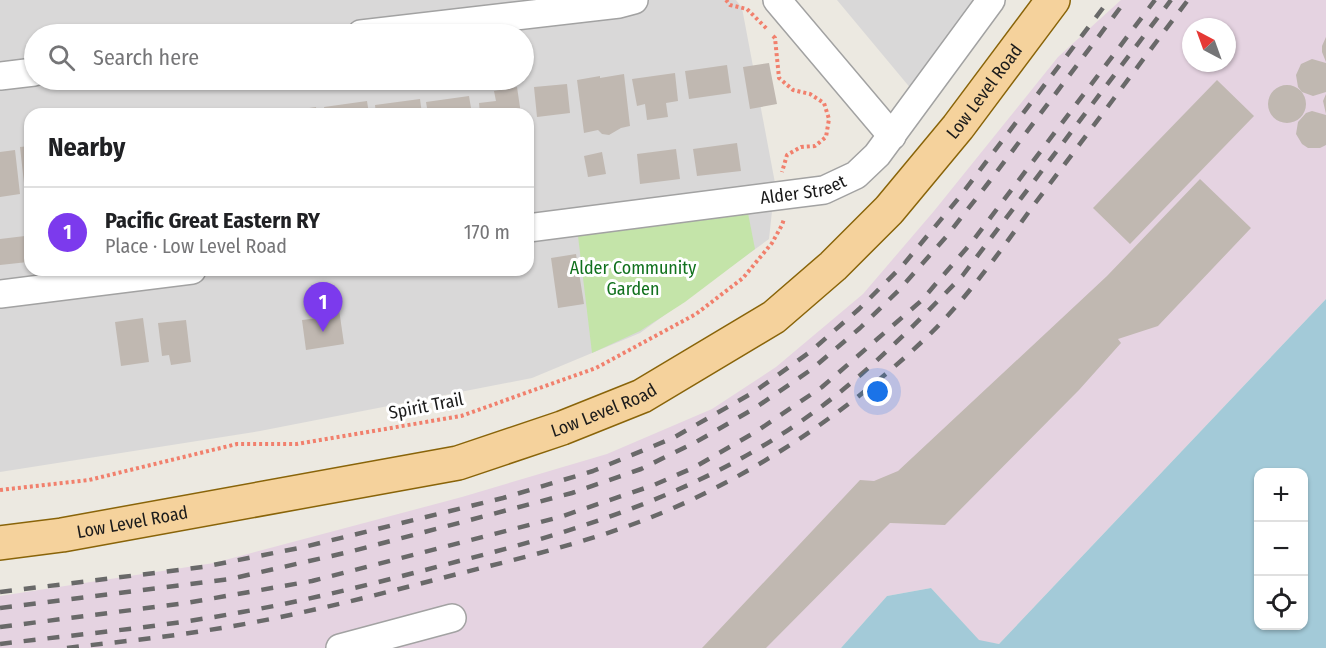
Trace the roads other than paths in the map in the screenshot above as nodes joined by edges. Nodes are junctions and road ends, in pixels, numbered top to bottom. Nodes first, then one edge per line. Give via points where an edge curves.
1 (634, 0) edge
2 (777, 0) edge
3 (991, 0) edge
4 (1053, 0) edge
5 (447, 24) edge
6 (24, 73) edge
7 (0, 76) edge
8 (892, 136) junction
9 (534, 227) edge
10 (144, 276) edge
11 (0, 294) edge
12 (0, 543) edge
13 (452, 618) dead end
14 (340, 648) edge

1 - 5 street
2 - 8 street
3 - 8 street, Alder Street
4 - 12 main road, Low Level Road via 958,127 889,210 833,266 774,317 642,396 458,463 62,536
6 - 7 street
8 - 9 street, Alder Street via 856,175 824,190
10 - 11 street
13 - 14 street

